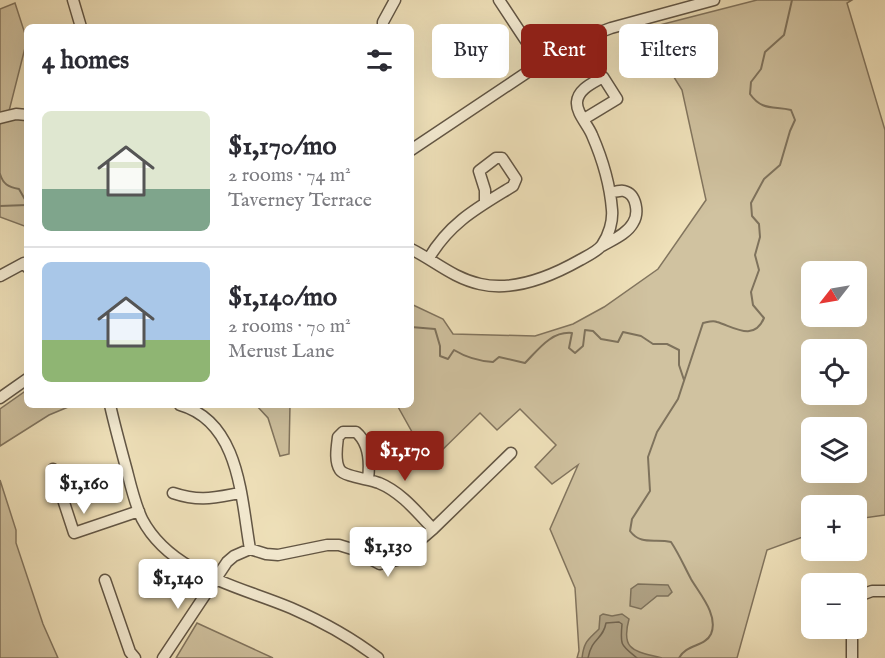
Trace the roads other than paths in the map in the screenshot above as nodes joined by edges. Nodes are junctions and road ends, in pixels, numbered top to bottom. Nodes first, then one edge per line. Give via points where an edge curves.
1 (73, 0) edge
2 (395, 0) edge
3 (499, 0) edge
4 (712, 0) edge
5 (80, 24) edge
6 (383, 24) edge
7 (607, 30) edge
8 (521, 33) edge
9 (521, 75) edge
10 (24, 115) edge
11 (0, 118) edge
12 (585, 119) dead end
13 (414, 148) edge
14 (610, 193) junction
15 (485, 203) dead end
16 (602, 246) junction
17 (414, 250) edge
18 (429, 258) junction
19 (24, 265) edge
20 (0, 276) edge
21 (24, 382) edge
22 (0, 398) edge
23 (111, 408) edge
24 (187, 408) edge
25 (511, 453) dead end
26 (53, 469) dead end
27 (368, 479) junction
28 (173, 493) dead end
29 (240, 493) junction
30 (139, 511) junction
31 (433, 529) junction
32 (250, 549) junction
33 (216, 579) junction
34 (105, 580) dead end
35 (885, 591) edge
36 (867, 593) edge
37 (852, 639) edge
38 (135, 658) edge
39 (163, 658) edge
40 (378, 658) edge
41 (852, 658) edge

1 - 5 street
2 - 6 street
3 - 8 street
4 - 7 street
9 - 13 street
10 - 11 street
12 - 14 street
14 - 16 street via 612,218
14 - 16 street via 623,190 630,194 637,211 635,222 628,229
15 - 18 street via 452,226
16 - 18 street via 545,277 501,286 464,280
17 - 18 street
19 - 20 street
21 - 22 street
23 - 30 street
24 - 29 street via 216,427 229,450
25 - 31 street
26 - 30 street via 74,533
27 - 27 street via 346,475 338,467 338,437 343,432 356,432 365,445
27 - 31 street via 387,486
28 - 29 street via 207,500
29 - 32 street
30 - 33 street via 156,539 173,556
31 - 32 street via 406,554 387,564 339,545 278,555
32 - 33 street via 227,562
33 - 39 street
33 - 40 street via 293,609 339,632
34 - 38 street
35 - 36 street
37 - 41 street

